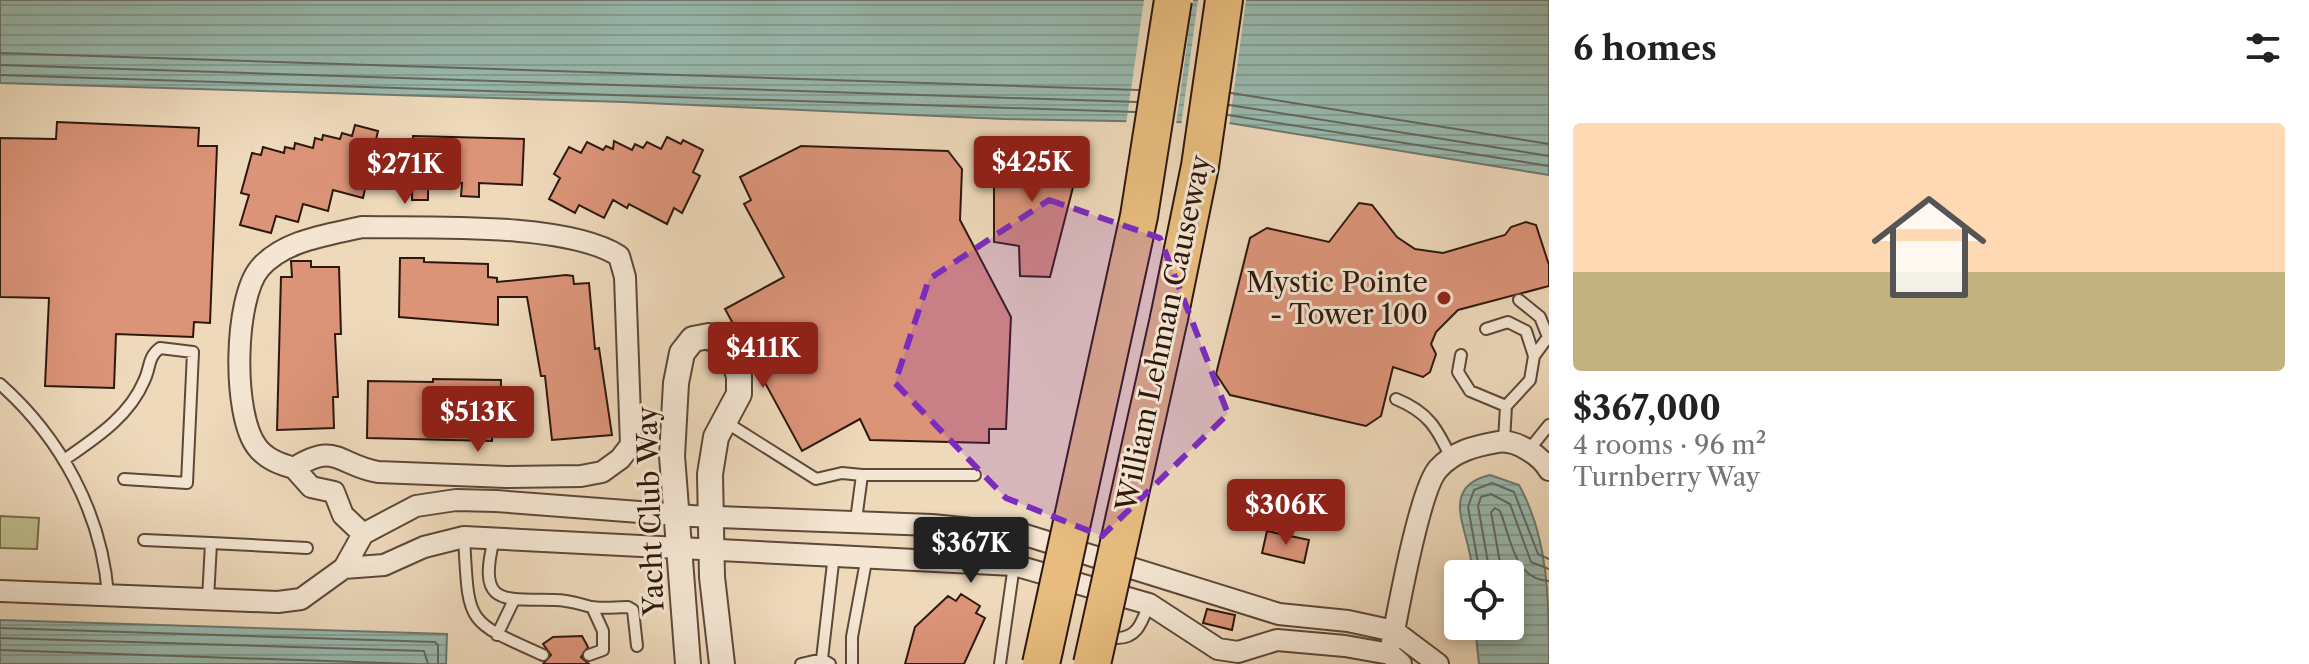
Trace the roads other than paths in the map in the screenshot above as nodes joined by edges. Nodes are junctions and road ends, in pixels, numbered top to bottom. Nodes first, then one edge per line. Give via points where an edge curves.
1 (1173, 0) edge
2 (1224, 0) edge
3 (1519, 300) dead end
4 (1486, 329) dead end
5 (1461, 355) dead end
6 (1534, 356) junction
7 (0, 384) edge
8 (1396, 399) dead end
9 (1506, 406) junction
10 (724, 421) junction
11 (1549, 425) edge
12 (1504, 441) junction
13 (1528, 451) junction
14 (1451, 458) junction
15 (64, 460) junction
16 (294, 468) junction
17 (1549, 470) edge
18 (862, 475) junction
19 (975, 475) dead end
20 (124, 479) dead end
21 (456, 500) junction
22 (676, 515) junction
23 (711, 516) junction
24 (856, 520) junction
25 (363, 534) junction
26 (1022, 534) junction
27 (461, 538) junction
28 (494, 539) junction
29 (144, 540) dead end
30 (211, 543) junction
31 (307, 548) dead end
32 (678, 550) junction
33 (711, 551) junction
34 (851, 555) junction
35 (1014, 565) junction
36 (344, 568) junction
37 (1160, 577) junction
38 (0, 591) edge
39 (108, 595) junction
40 (208, 599) junction
41 (513, 602) junction
42 (1149, 604) junction
43 (592, 607) junction
44 (1279, 614) junction
45 (1394, 631) junction
46 (497, 635) junction
47 (1117, 638) dead end
48 (1277, 640) junction
49 (637, 646) dead end
50 (543, 655) dead end
51 (589, 655) dead end
52 (1395, 659) edge
53 (826, 661) edge
54 (688, 664) edge
55 (722, 664) edge
56 (801, 664) edge
57 (852, 664) edge
58 (1000, 664) edge
59 (1041, 664) edge
60 (1092, 664) edge
61 (1438, 664) edge

1 - 59 highway, William Lehman Causeway, bridge via 1147,177
2 - 60 highway, William Lehman Causeway, bridge via 1192,210
3 - 6 lane via 1540,317 1548,337
4 - 6 lane via 1508,322 1526,331
5 - 9 lane via 1458,372 1470,391
6 - 9 lane via 1530,380
7 - 15 lane via 21,402
8 - 14 lane via 1419,408 1436,424
9 - 12 lane
10 - 18 lane via 816,479
10 - 22 street, Yacht Club Way via 739,394 730,350 709,336 693,339 682,353 676,383
10 - 23 street, Yacht Club Way via 710,474
11 - 13 lane
12 - 13 street
12 - 14 street via 1466,448
13 - 17 street via 1541,457
14 - 45 street via 1436,470 1426,496
15 - 20 lane via 110,429 144,382 150,356 160,348 193,352 187,483
15 - 39 lane via 95,527
16 - 16 street via 330,453 358,469 378,472 507,477 602,472 631,445 626,290 619,256 606,247 535,233 362,227 315,237 276,253 258,269 242,306 241,404 257,447 275,462
16 - 25 street via 311,487 334,492 343,515
18 - 19 lane
18 - 24 lane
21 - 22 street
21 - 25 street via 416,506
21 - 27 street
22 - 23 street
22 - 32 street, Yacht Club Way
23 - 24 street
23 - 33 street, Yacht Club Way
24 - 26 street
24 - 34 street
25 - 36 street
26 - 35 street
26 - 37 street
27 - 28 street
27 - 36 street via 384,565
27 - 46 lane via 468,598 481,626
28 - 32 street
28 - 41 lane via 491,586
29 - 30 lane
30 - 31 lane
30 - 40 lane
32 - 33 street
32 - 54 street, Yacht Club Way
33 - 34 street
33 - 55 street, Yacht Club Way
34 - 35 street
34 - 53 lane
34 - 57 lane
35 - 42 street
35 - 58 lane
36 - 40 street via 301,599
37 - 42 street
37 - 44 street
38 - 39 street
39 - 40 street
41 - 43 lane via 579,601
41 - 46 lane
42 - 47 lane via 1138,630
42 - 48 street via 1218,649 1238,652
43 - 49 lane via 633,610
43 - 51 lane via 603,631 603,650
44 - 45 street
44 - 48 street
45 - 52 street
45 - 61 street
46 - 50 lane
48 - 52 street
53 - 56 lane

